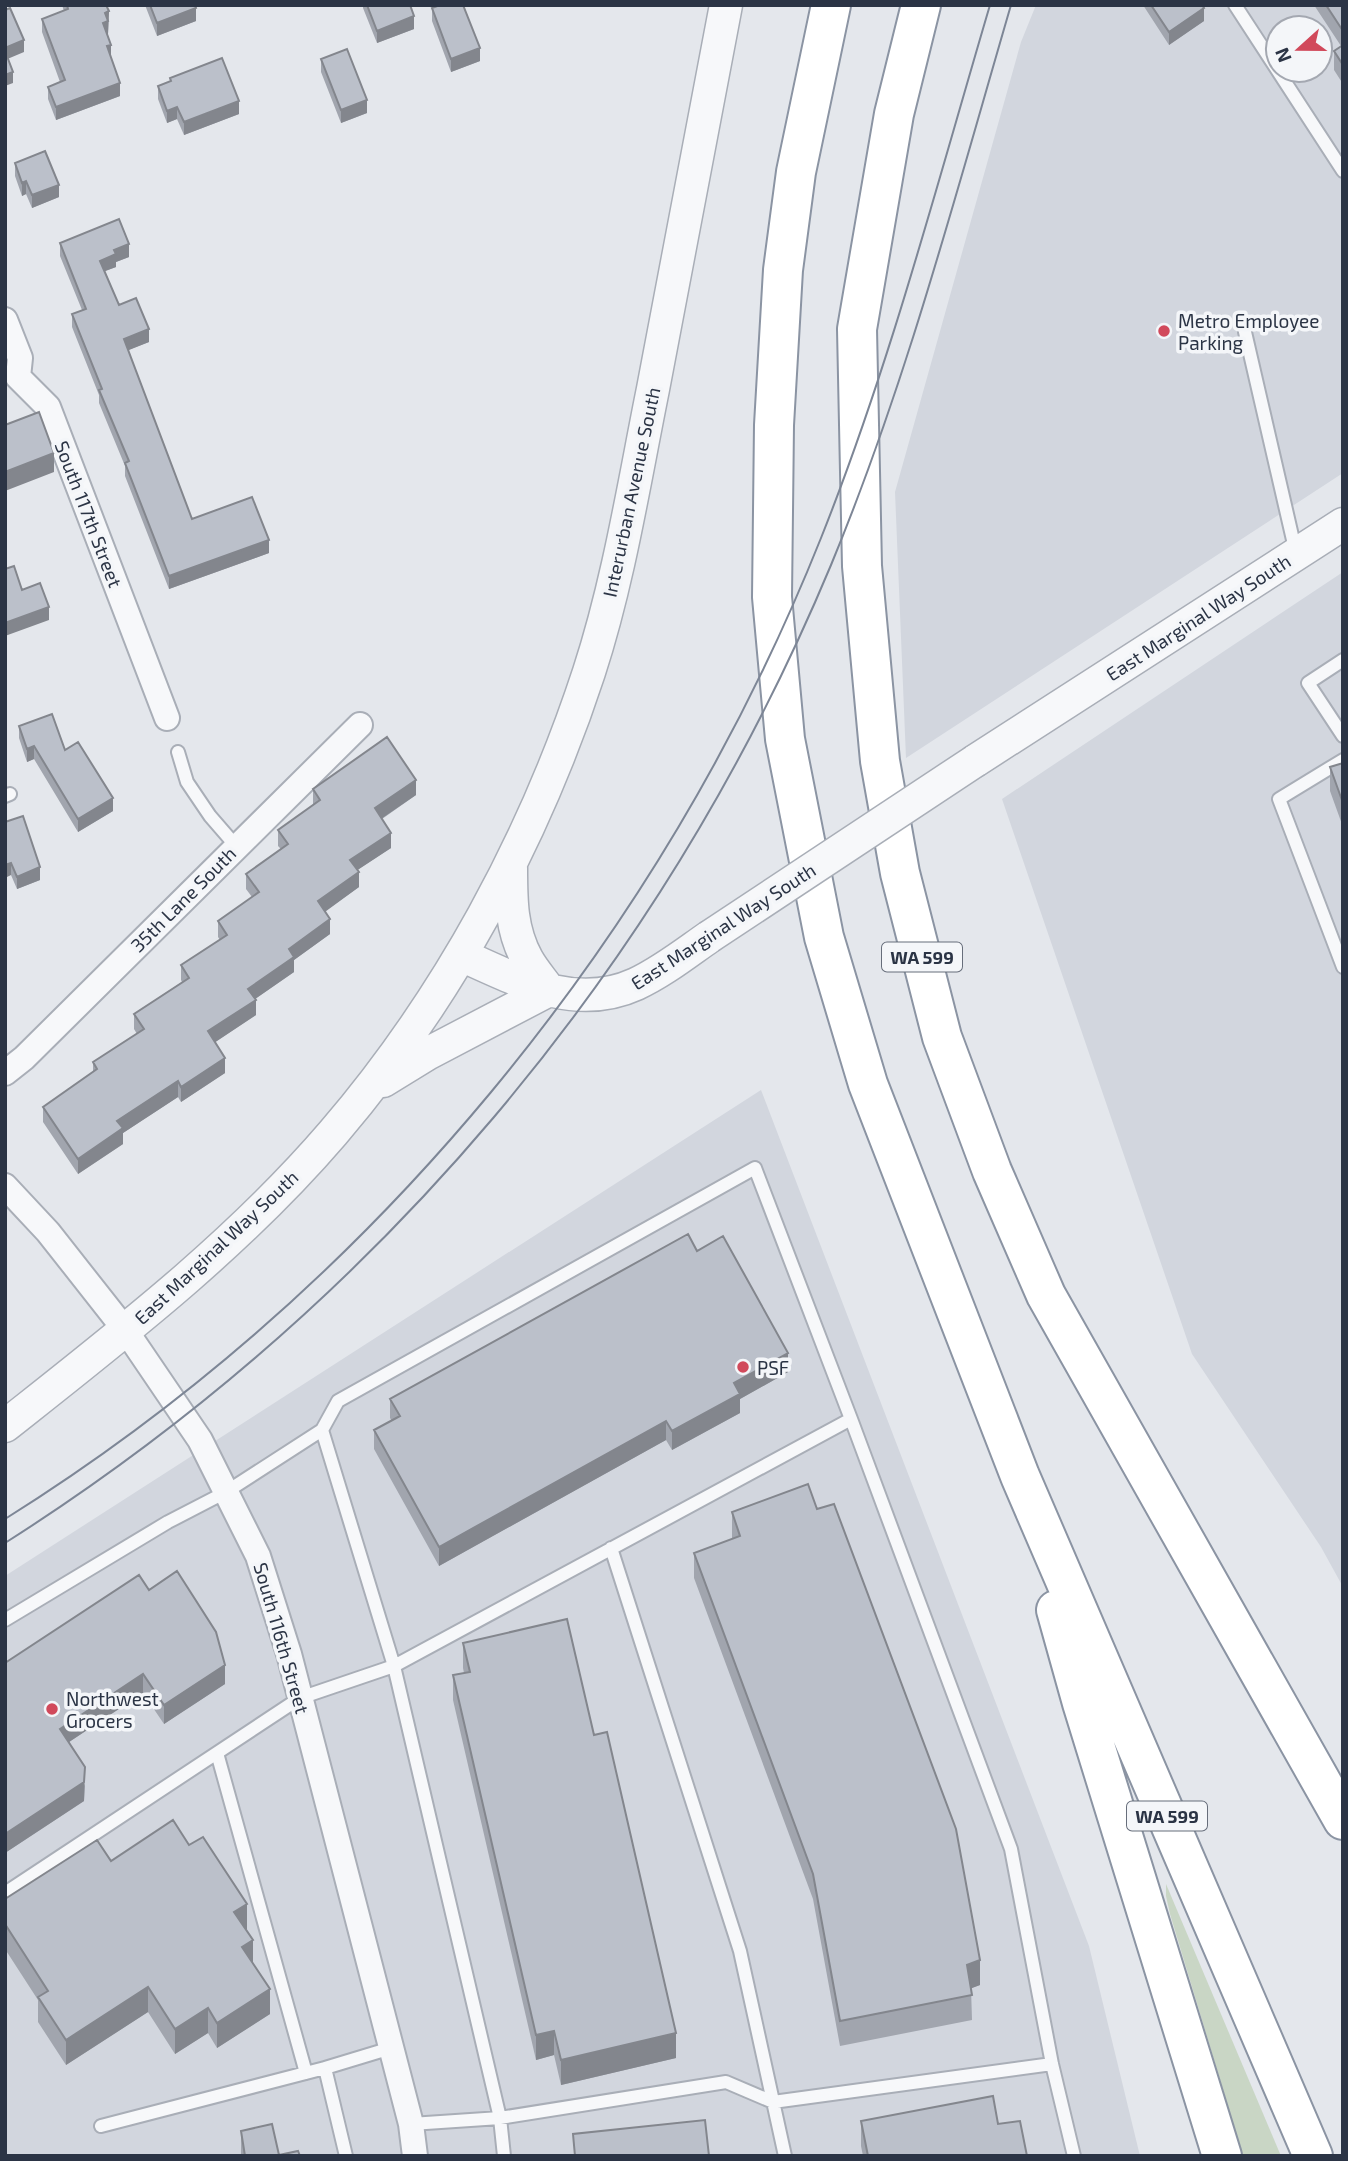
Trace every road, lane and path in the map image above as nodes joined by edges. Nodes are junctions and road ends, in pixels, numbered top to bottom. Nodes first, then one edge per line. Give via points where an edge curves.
1 (726, 5) edge
2 (831, 5) edge
3 (921, 5) edge
4 (1235, 5) edge
5 (1343, 171) edge
6 (5, 320) edge
7 (1245, 332) dead end
8 (11, 384) edge
9 (1343, 524) edge
10 (1297, 554) junction
11 (1343, 660) edge
12 (167, 718) dead end
13 (360, 725) dead end
14 (1343, 736) edge
15 (178, 752) dead end
16 (1343, 760) edge
17 (236, 846) junction
18 (511, 865) junction
19 (461, 955) junction
20 (1343, 967) edge
21 (549, 990) junction
22 (5, 1073) edge
23 (367, 1091) junction
24 (5, 1186) edge
25 (126, 1331) junction
26 (851, 1419) junction
27 (5, 1426) edge
28 (322, 1430) junction
29 (1020, 1476) junction
30 (226, 1492) junction
31 (611, 1548) junction
32 (5, 1620) edge
33 (394, 1666) junction
34 (300, 1698) junction
35 (217, 1753) junction
36 (1343, 1820) edge
37 (5, 1893) edge
38 (391, 2048) junction
39 (1052, 2064) junction
40 (325, 2068) junction
41 (306, 2073) junction
42 (773, 2102) junction
43 (500, 2118) junction
44 (411, 2124) junction
45 (102, 2126) dead end
46 (346, 2156) edge
47 (415, 2156) edge
48 (504, 2156) edge
49 (785, 2156) edge
50 (1074, 2156) edge
51 (1222, 2156) edge
52 (1313, 2156) edge

1 - 18 street, Interurban Avenue South via 610,598 565,739
2 - 29 highway, WA 599 via 796,172 783,270 774,425 772,597 785,739 824,937 868,1084
3 - 36 highway, WA 599 via 894,114 857,329 862,566 880,761 900,873 942,1037 992,1171 1046,1295
4 - 5 lane
6 - 8 street, South 117th Street via 20,358
7 - 10 lane
8 - 12 street, South 117th Street via 48,407
9 - 10 street, East Marginal Way South
10 - 21 street, East Marginal Way South, bridge via 655,973 622,990 586,996
11 - 14 lane via 1308,683
13 - 17 street, 35th Lane South
15 - 17 lane via 187,782
16 - 20 lane via 1279,799
17 - 22 street, 35th Lane South
18 - 19 street, Interurban Avenue South
18 - 21 street via 515,931 527,959
19 - 21 street, East Marginal Way South via 523,984
19 - 23 street, East Marginal Way South
21 - 23 street
23 - 25 street, East Marginal Way South via 261,1211
24 - 25 street, South 116th Street via 48,1232
25 - 27 street, East Marginal Way South
25 - 30 street, South 116th Street via 200,1440
26 - 28 lane via 755,1168 338,1401
26 - 31 lane
26 - 39 lane via 1011,1849
28 - 30 lane
28 - 33 lane
29 - 51 highway via 1082,1703
29 - 52 highway, WA 599
30 - 32 lane
30 - 34 street, South 116th Street via 258,1556
31 - 33 lane
31 - 42 lane via 740,1951
33 - 34 lane
33 - 43 lane
34 - 35 lane
34 - 38 street, South 116th Street
35 - 37 lane
35 - 41 lane
38 - 40 lane
38 - 44 street, South 116th Street
39 - 42 lane
39 - 50 lane
40 - 41 lane
40 - 46 lane
41 - 45 lane
42 - 43 lane via 726,2082
42 - 49 lane
43 - 44 lane
43 - 48 lane
44 - 47 street, South 116th Street

